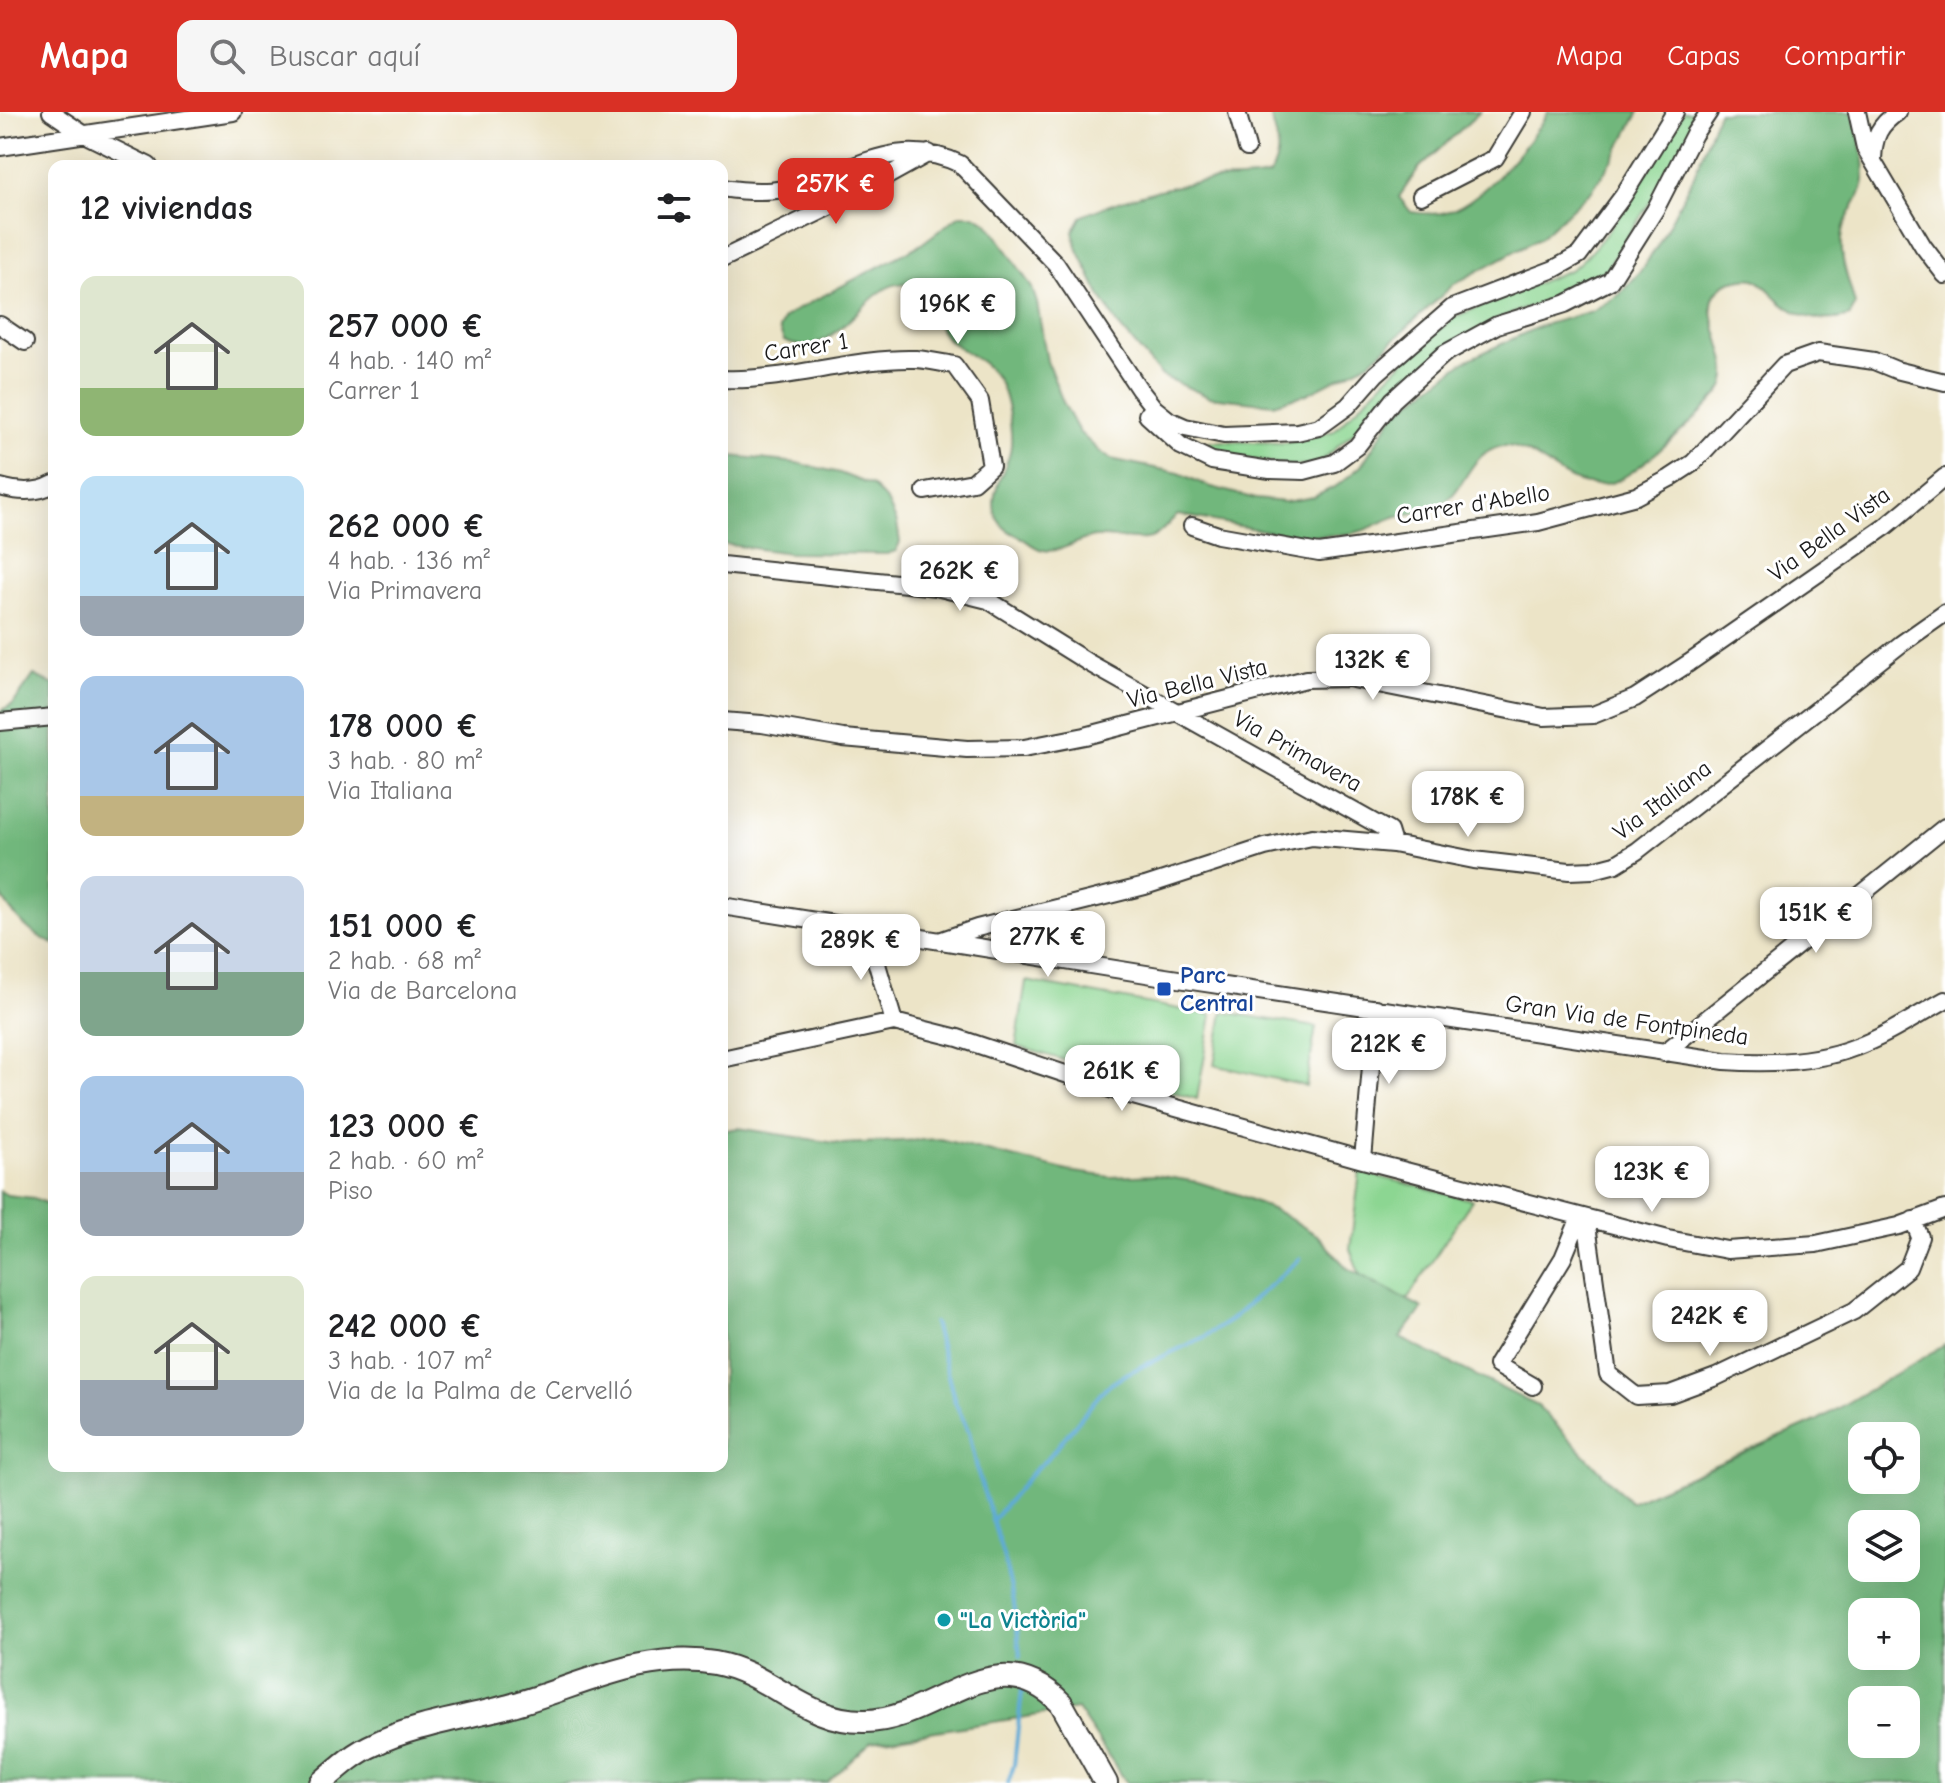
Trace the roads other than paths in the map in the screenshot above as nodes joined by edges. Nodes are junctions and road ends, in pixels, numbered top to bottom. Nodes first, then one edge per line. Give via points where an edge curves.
1 (51, 112) edge
2 (233, 112) edge
3 (1237, 112) edge
4 (1523, 112) edge
5 (1675, 112) edge
6 (1709, 112) edge
7 (1857, 112) edge
8 (1898, 112) edge
9 (82, 133) junction
10 (0, 147) edge
11 (1247, 148) dead end
12 (929, 153) junction
13 (1873, 159) junction
14 (137, 160) edge
15 (728, 188) edge
16 (1421, 196) dead end
17 (728, 256) edge
18 (1945, 275) edge
19 (0, 325) edge
20 (25, 342) dead end
21 (1114, 354) junction
22 (728, 380) edge
23 (1945, 382) edge
24 (1945, 477) edge
25 (48, 486) edge
26 (0, 487) edge
27 (925, 491) dead end
28 (1192, 526) dead end
29 (728, 566) edge
30 (1945, 613) edge
31 (1180, 712) junction
32 (48, 718) edge
33 (728, 721) edge
34 (0, 722) edge
35 (1945, 827) edge
36 (1393, 844) junction
37 (728, 907) edge
38 (867, 930) junction
39 (938, 941) junction
40 (1945, 1000) edge
41 (1376, 1008) junction
42 (894, 1022) junction
43 (1664, 1053) junction
44 (728, 1058) edge
45 (1363, 1160) junction
46 (1945, 1209) edge
47 (1583, 1217) junction
48 (1913, 1220) junction
49 (1533, 1386) dead end
50 (321, 1783) edge
51 (1106, 1783) edge

1 - 9 street
2 - 9 street
3 - 11 street
4 - 16 street via 1495,158
5 - 21 street via 1579,255 1452,308 1319,427 1224,435 1185,427 1154,408
6 - 21 street via 1610,281 1565,304 1497,325 1444,354 1393,400 1357,446 1334,463 1304,471 1270,470 1212,461 1181,446 1146,414
7 - 13 street via 1865,148
8 - 13 street via 1876,133
9 - 10 street
9 - 14 street
12 - 15 street via 890,154 787,189
12 - 17 street
12 - 21 street via 960,164 1056,264
13 - 18 street
19 - 20 street
22 - 27 street, Carrer 1 via 917,359 954,365 980,401 991,466 973,482
23 - 28 street, Carrer d'Abello via 1874,361 1818,353 1784,365 1693,463 1670,478 1636,496 1538,522 1319,553
24 - 31 street, Via Bella Vista via 1885,527 1689,663 1635,698 1593,715 1544,717 1348,678 1306,679
25 - 26 street via 36,491
29 - 31 street, Via Primavera via 936,587 988,600
30 - 36 street, Via Italiana via 1616,864 1593,870 1533,868
31 - 33 street, Via Bella Vista via 1024,748 967,749 843,738
31 - 36 street, Via Primavera via 1389,831
32 - 34 street
35 - 43 street
36 - 39 street, Via Italiana via 1289,840 1145,886
37 - 38 street, Gran Via de Fontpineda
38 - 39 street, Gran Via de Fontpineda
38 - 42 street
39 - 41 street, Gran Via de Fontpineda
40 - 43 street, Gran Via de Fontpineda via 1857,1047 1833,1054 1755,1063
41 - 43 street, Gran Via de Fontpineda
41 - 45 street
42 - 44 street
42 - 45 street
45 - 47 street
46 - 48 street
47 - 48 street via 1727,1250 1816,1244
47 - 48 street via 1608,1374 1636,1396 1670,1394 1716,1377 1854,1311 1908,1268 1920,1237
47 - 49 street via 1497,1365
50 - 51 main road via 356,1754 398,1735 546,1696 622,1669 693,1660 730,1666 819,1714 868,1722 897,1717 973,1681 1028,1680 1061,1703

